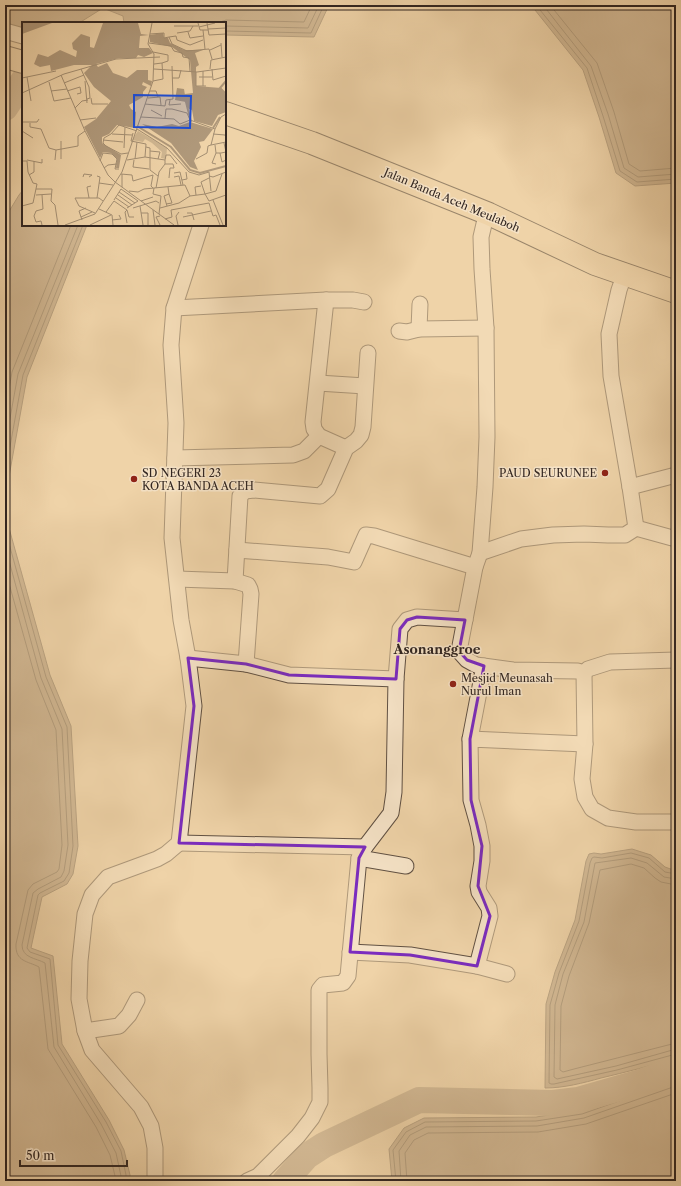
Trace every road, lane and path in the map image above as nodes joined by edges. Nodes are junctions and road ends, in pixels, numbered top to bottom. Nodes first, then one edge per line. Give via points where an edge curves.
1 (5, 31) edge
2 (22, 36) edge
3 (5, 58) edge
4 (22, 62) edge
5 (226, 113) edge
6 (488, 214) junction
7 (201, 226) edge
8 (625, 273) junction
9 (676, 292) edge
10 (326, 300) junction
11 (364, 302) dead end
12 (420, 304) dead end
13 (174, 308) junction
14 (486, 328) junction
15 (419, 329) junction
16 (399, 331) dead end
17 (368, 353) dead end
18 (318, 383) junction
19 (365, 386) junction
20 (319, 436) junction
21 (346, 448) junction
22 (175, 458) junction
23 (676, 475) edge
24 (630, 487) junction
25 (636, 528) junction
26 (676, 540) edge
27 (237, 550) junction
28 (478, 560) junction
29 (176, 579) junction
30 (235, 581) junction
31 (465, 620) junction
32 (188, 658) junction
33 (676, 660) edge
34 (246, 664) junction
35 (484, 666) junction
36 (584, 673) junction
37 (396, 679) junction
38 (470, 739) junction
39 (585, 744) junction
40 (676, 822) edge
41 (178, 844) junction
42 (362, 853) junction
43 (406, 866) dead end
44 (350, 952) junction
45 (477, 966) junction
46 (507, 974) dead end
47 (136, 1000) dead end
48 (85, 1031) junction
49 (155, 1181) edge
50 (247, 1181) edge

1 - 2 street
3 - 4 highway
5 - 6 highway, Jalan Banda Aceh Meulaboh via 312,143
6 - 8 highway, Jalan Banda Aceh Meulaboh via 596,264
6 - 14 street via 481,237
7 - 13 street
8 - 9 highway, Jalan Banda Aceh Meulaboh
8 - 24 street via 609,334 611,376
10 - 11 street
10 - 13 street
10 - 18 street
12 - 15 street
13 - 22 street via 170,345 176,423
14 - 15 street
14 - 28 street via 487,437
15 - 16 street
17 - 19 street
18 - 19 street
18 - 20 street via 313,422
19 - 21 street via 361,436
20 - 21 street
20 - 22 street via 304,450 293,455
21 - 27 street via 328,489 320,496 266,490 245,491 240,496
22 - 29 street via 172,538
23 - 24 street
24 - 25 street
25 - 26 street
25 - 28 street via 625,535 553,535 521,539
27 - 28 street via 328,557 354,562 366,536 374,536
27 - 30 street
28 - 31 street
29 - 30 street
29 - 32 street
30 - 34 street via 248,585 251,594
31 - 35 street via 459,651 467,660
31 - 37 street via 417,616 407,620 400,630
32 - 34 street
32 - 41 street via 194,706
33 - 36 street via 610,662 588,669
34 - 37 street via 289,675
35 - 36 street
35 - 38 street
36 - 39 street
37 - 42 street via 394,792 391,813
38 - 39 street
38 - 45 street via 471,800 482,846 478,886 490,908
39 - 40 street via 582,779 585,797 592,809 608,818 636,822
41 - 42 street
41 - 48 street via 157,859 108,877 92,896 85,914 78,999
42 - 43 street
42 - 44 street
44 - 45 street via 410,956
44 - 50 street via 348,976 343,983 323,985 319,990 320,1102 298,1136 258,1176
45 - 46 street
47 - 48 street via 129,1015 119,1026
48 - 49 street via 92,1050 140,1107 151,1126 155,1148

